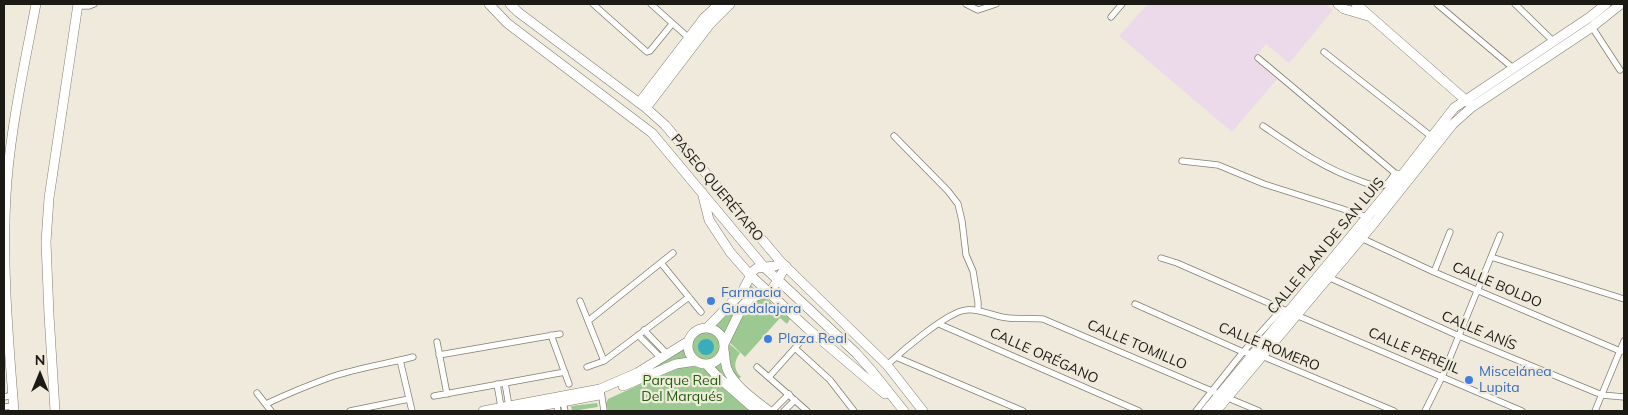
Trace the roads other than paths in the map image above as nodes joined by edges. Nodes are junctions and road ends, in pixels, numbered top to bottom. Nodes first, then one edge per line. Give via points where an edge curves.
1 (36, 4) edge
2 (94, 4) edge
3 (489, 4) edge
4 (510, 4) edge
5 (593, 4) edge
6 (651, 4) edge
7 (966, 4) edge
8 (996, 4) edge
9 (1122, 4) edge
10 (1338, 4) edge
11 (1356, 4) edge
12 (1437, 4) edge
13 (1515, 4) edge
14 (1621, 4) edge
15 (78, 5) edge
16 (724, 5) edge
17 (1602, 5) edge
18 (1111, 17) dead end
19 (1373, 18) junction
20 (672, 24) junction
21 (1592, 27) junction
22 (690, 38) junction
23 (1553, 41) junction
24 (1324, 52) dead end
25 (1258, 58) dead end
26 (1513, 68) junction
27 (1620, 70) dead end
28 (1469, 103) junction
29 (642, 105) junction
30 (1264, 126) dead end
31 (894, 136) dead end
32 (1432, 137) junction
33 (1182, 161) dead end
34 (1399, 174) junction
35 (701, 190) junction
36 (1371, 219) junction
37 (1450, 232) dead end
38 (1500, 235) dead end
39 (1361, 238) junction
40 (673, 253) dead end
41 (1492, 257) junction
42 (1161, 258) dead end
43 (661, 263) junction
44 (784, 264) junction
45 (764, 267) junction
46 (1434, 272) junction
47 (750, 274) junction
48 (1328, 277) junction
49 (777, 280) junction
50 (1478, 290) junction
51 (768, 293) junction
52 (689, 296) junction
53 (1624, 299) edge
54 (580, 302) dead end
55 (1135, 304) dead end
56 (978, 310) junction
57 (701, 312) dead end
58 (1289, 312) junction
59 (588, 321) junction
60 (938, 324) junction
61 (708, 327) junction
62 (644, 330) junction
63 (560, 334) dead end
64 (551, 335) junction
65 (638, 335) junction
66 (1459, 336) junction
67 (803, 339) dead end
68 (1624, 341) edge
69 (436, 342) dead end
70 (687, 342) junction
71 (724, 347) junction
72 (795, 348) junction
73 (1622, 351) edge
74 (1243, 352) junction
75 (439, 355) junction
76 (1258, 355) junction
77 (664, 356) junction
78 (413, 357) dead end
79 (896, 357) junction
80 (400, 360) junction
81 (604, 361) junction
82 (696, 361) junction
83 (706, 364) junction
84 (886, 365) junction
85 (586, 367) dead end
86 (757, 367) dead end
87 (565, 372) junction
88 (769, 377) junction
89 (1442, 377) junction
90 (505, 383) junction
91 (497, 384) junction
92 (569, 384) dead end
93 (601, 391) junction
94 (257, 393) dead end
95 (446, 394) junction
96 (789, 394) junction
97 (1220, 394) junction
98 (1602, 395) junction
99 (8, 396) edge
100 (434, 396) dead end
101 (1624, 396) edge
102 (409, 399) junction
103 (796, 400) junction
104 (266, 404) junction
105 (4, 407) edge
106 (561, 407) edge
107 (14, 408) edge
108 (508, 408) edge
109 (902, 409) edge
110 (55, 411) edge
111 (271, 411) edge
112 (350, 411) edge
113 (412, 411) edge
114 (483, 411) edge
115 (604, 411) edge
116 (757, 411) edge
117 (770, 411) edge
118 (784, 411) edge
119 (807, 411) edge
120 (854, 411) edge
121 (923, 411) edge
122 (1024, 411) edge
123 (1138, 411) edge
124 (1196, 411) edge
125 (1206, 411) edge
126 (1216, 411) edge
127 (1259, 411) edge
128 (1394, 411) edge
129 (1425, 411) edge
130 (1522, 411) edge
131 (1595, 411) edge

1 - 99 street via 8,180 5,283
2 - 15 street
3 - 35 street, PASEO QUERÉTARO via 507,22 652,133
4 - 29 street, PASEO QUERÉTARO
5 - 20 street via 647,52
6 - 20 street
7 - 8 street via 978,10
9 - 18 street
10 - 19 street
11 - 19 street
12 - 26 street
13 - 23 street
14 - 21 street
15 - 110 street via 49,198 46,242
16 - 22 street via 704,18
16 - 29 street
17 - 23 street
19 - 28 street
20 - 22 street
21 - 27 street
21 - 28 street
22 - 29 street
23 - 26 street
24 - 32 street
25 - 34 street
26 - 28 street
28 - 32 street, CALLE PLAN DE SAN LUIS via 1454,108
28 - 36 street, CALLE PLAN DE SAN LUIS
29 - 44 street, PASEO QUERÉTARO via 665,125
30 - 34 street via 1311,159 1370,185 1382,186
31 - 56 street via 958,204
32 - 34 street, CALLE PLAN DE SAN LUIS
33 - 36 street via 1218,165 1264,184
34 - 36 street, CALLE PLAN DE SAN LUIS
35 - 45 street, PASEO QUERÉTARO
35 - 47 street via 709,220 730,252
36 - 39 street, CALLE PLAN DE SAN LUIS
36 - 58 street, CALLE PLAN DE SAN LUIS
37 - 46 street
38 - 41 street
39 - 46 street, CALLE BOLDO
39 - 48 street, CALLE PLAN DE SAN LUIS
40 - 43 street
41 - 50 street
41 - 53 street
42 - 58 street, CALLE PEREJIL
43 - 52 street
43 - 59 street
44 - 45 street
44 - 49 street
44 - 84 street, PASEO QUERÉTARO
45 - 47 street
45 - 49 street, PASEO QUERÉTARO
46 - 50 street, CALLE BOLDO
47 - 51 street
47 - 61 street via 742,292
48 - 58 street, CALLE PLAN DE SAN LUIS
48 - 66 street, CALLE ANÍS
49 - 51 street via 774,289
49 - 109 street, PASEO QUERÉTARO via 856,353
50 - 66 street
50 - 73 street, CALLE BOLDO
51 - 71 street via 751,298 743,305
51 - 109 street
52 - 57 street
52 - 62 street
54 - 59 street
55 - 74 street, CALLE ROMERO
56 - 60 street via 958,311
56 - 97 street, CALLE TOMILLO via 1009,318 1043,319
58 - 74 street
58 - 76 street, CALLE PLAN DE SAN LUIS
58 - 89 street, CALLE PEREJIL
59 - 81 street
60 - 79 street
60 - 123 street, CALLE ORÉGANO
61 - 70 street via 691,333
61 - 71 street via 719,333
62 - 65 street
62 - 77 street
63 - 64 street
64 - 75 street
64 - 87 street
65 - 77 street
65 - 81 street
66 - 89 street
66 - 98 street, CALLE ANÍS
67 - 72 street
68 - 73 street
69 - 75 street
70 - 77 street
70 - 82 street via 690,357
71 - 83 street via 720,357
71 - 117 street via 730,376
72 - 88 street
72 - 120 street via 830,380
73 - 98 street
74 - 76 street, CALLE ROMERO
74 - 97 street
75 - 95 street
76 - 97 street, CALLE PLAN DE SAN LUIS
76 - 128 street, CALLE ROMERO
77 - 93 street
78 - 80 street
79 - 84 street
79 - 122 street
80 - 102 street
80 - 104 street via 332,377
81 - 85 street
82 - 83 street
82 - 93 street via 676,364
83 - 116 street
84 - 121 street, PASEO QUERÉTARO
86 - 88 street
87 - 90 street
87 - 92 street
88 - 96 street
89 - 129 street
89 - 130 street, CALLE PEREJIL
90 - 91 street
90 - 108 street
91 - 95 street
91 - 108 street
93 - 106 street
93 - 108 street
93 - 115 street
94 - 104 street
95 - 100 street
96 - 103 street
96 - 117 street
97 - 124 street
97 - 125 street, CALLE PLAN DE SAN LUIS
97 - 126 street, CALLE PLAN DE SAN LUIS
97 - 127 street, CALLE TOMILLO
98 - 101 street, CALLE ANÍS
98 - 131 street
99 - 107 street
102 - 112 street
102 - 113 street
103 - 118 street
103 - 119 street
104 - 111 street
105 - 107 street
106 - 108 street
108 - 114 street

